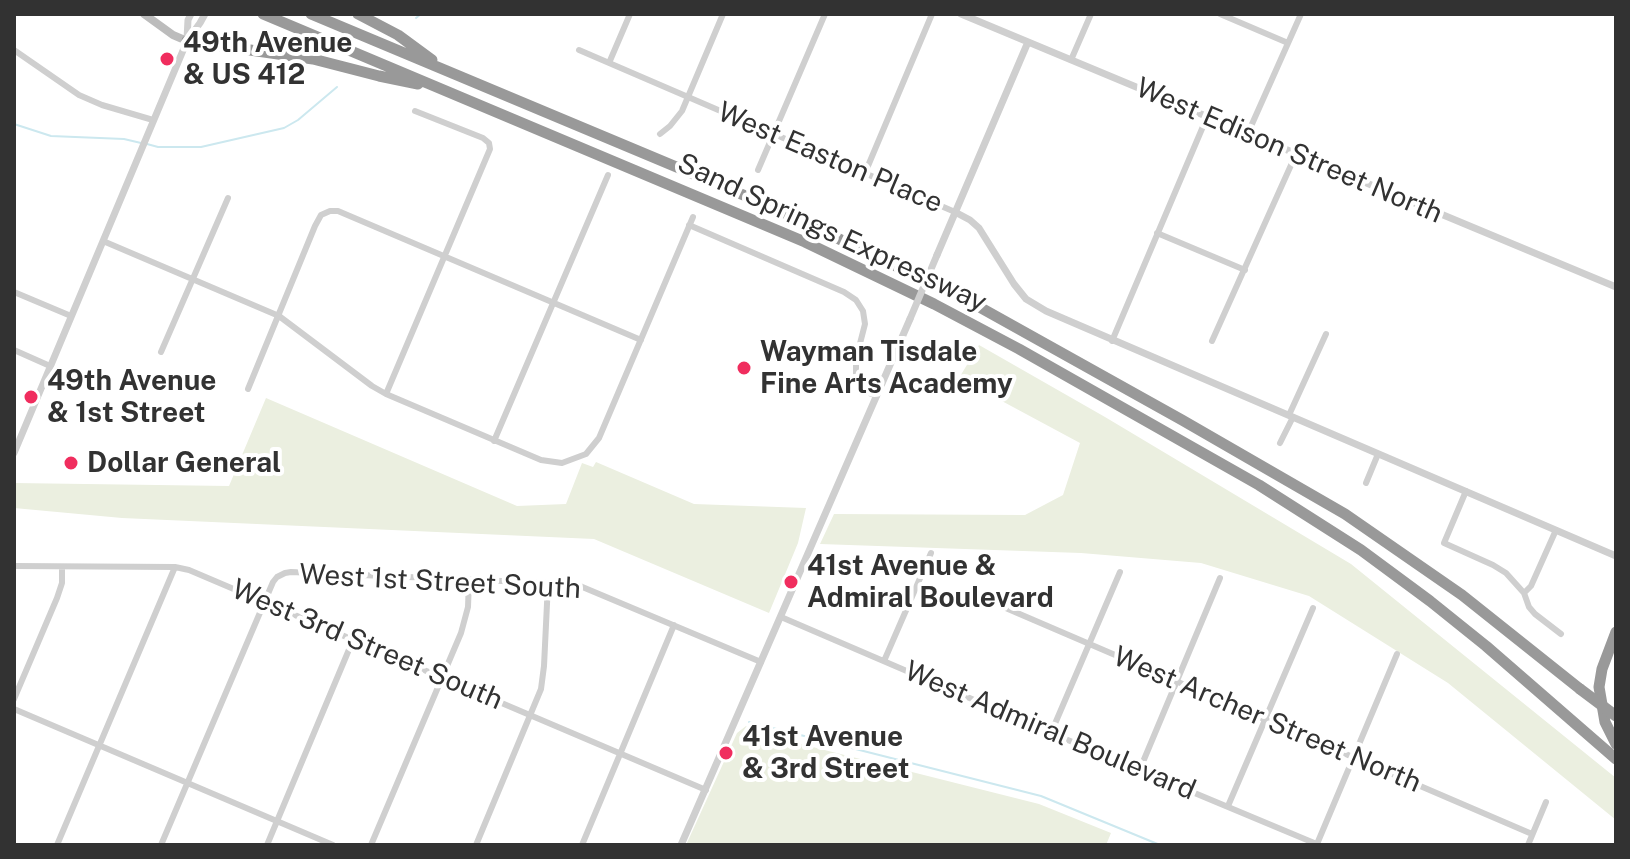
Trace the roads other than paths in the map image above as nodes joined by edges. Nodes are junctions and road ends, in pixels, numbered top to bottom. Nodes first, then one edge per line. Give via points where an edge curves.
1 (144, 14) edge
2 (191, 14) edge
3 (205, 14) edge
4 (263, 14) edge
5 (311, 14) edge
6 (358, 14) edge
7 (630, 14) edge
8 (723, 14) edge
9 (825, 14) edge
10 (932, 14) edge
11 (961, 14) edge
12 (1091, 14) edge
13 (1220, 14) edge
14 (1301, 14) edge
15 (187, 41) junction
16 (1028, 42) junction
17 (1288, 43) junction
18 (14, 50) edge
19 (579, 50) dead end
20 (1071, 60) junction
21 (609, 63) junction
22 (447, 71) junction
23 (441, 89) junction
24 (688, 97) junction
25 (415, 111) dead end
26 (1207, 117) junction
27 (152, 123) junction
28 (1248, 133) junction
29 (660, 134) dead end
30 (773, 134) junction
31 (1296, 154) junction
32 (758, 170) dead end
33 (865, 173) junction
34 (608, 175) dead end
35 (228, 198) dead end
36 (955, 212) junction
37 (693, 217) dead end
38 (689, 225) junction
39 (1157, 233) junction
40 (103, 241) junction
41 (445, 257) junction
42 (1245, 270) junction
43 (193, 279) junction
44 (1616, 287) edge
45 (14, 292) edge
46 (553, 303) junction
47 (71, 316) junction
48 (279, 316) junction
49 (1326, 334) dead end
50 (641, 340) junction
51 (1112, 341) junction
52 (1212, 341) dead end
53 (14, 350) edge
54 (161, 352) dead end
55 (50, 366) junction
56 (248, 389) dead end
57 (386, 394) junction
58 (877, 396) junction
59 (1291, 416) junction
60 (494, 441) junction
61 (1280, 443) dead end
62 (15, 448) edge
63 (1378, 454) junction
64 (1366, 483) dead end
65 (1466, 491) junction
66 (1556, 530) junction
67 (931, 553) dead end
68 (1616, 556) edge
69 (14, 566) edge
70 (62, 567) junction
71 (175, 567) junction
72 (1120, 572) dead end
73 (1220, 578) dead end
74 (469, 580) junction
75 (548, 583) junction
76 (1524, 593) junction
77 (265, 601) junction
78 (1001, 606) dead end
79 (1313, 608) dead end
80 (781, 617) junction
81 (674, 625) junction
82 (1616, 632) edge
83 (1561, 634) dead end
84 (353, 640) junction
85 (1089, 644) junction
86 (1397, 654) dead end
87 (884, 661) junction
88 (761, 662) junction
89 (442, 678) junction
90 (1176, 681) junction
91 (14, 699) edge
92 (14, 709) edge
93 (531, 716) junction
94 (1616, 716) edge
95 (1265, 720) junction
96 (1051, 733) junction
97 (1616, 744) edge
98 (99, 745) junction
99 (620, 754) junction
100 (1355, 757) junction
101 (1616, 759) edge
102 (1140, 769) junction
103 (187, 783) junction
104 (706, 790) junction
105 (1546, 802) dead end
106 (1228, 806) junction
107 (277, 821) junction
108 (1532, 834) junction
109 (1318, 844) edge
110 (57, 845) edge
111 (161, 845) edge
112 (267, 845) edge
113 (333, 845) edge
114 (371, 845) edge
115 (476, 845) edge
116 (582, 845) edge
117 (681, 845) edge
118 (1528, 845) edge

1 - 15 main road
2 - 15 street
3 - 15 street
4 - 23 highway, Sand Springs Expressway
5 - 22 highway, Sand Springs Expressway
6 - 22 highway
7 - 21 street
8 - 24 street
9 - 30 street
10 - 33 street
11 - 16 street, West Edison Street North
12 - 20 street
13 - 17 street
14 - 17 street
15 - 23 highway via 313,59
15 - 27 street
16 - 20 street, West Edison Street North
16 - 36 street
17 - 28 street
18 - 27 street via 79,95
19 - 21 street, West Easton Place
20 - 26 street, West Edison Street North
21 - 24 street, West Easton Place
22 - 94 highway, Sand Springs Expressway, bridge via 772,207 993,315 1345,514 1462,595
23 - 101 highway, Sand Springs Expressway via 866,270 996,336 1213,459 1405,582
24 - 29 street via 678,117
24 - 30 street, West Easton Place
25 - 41 street via 483,138 490,146
26 - 28 street, West Edison Street North
26 - 39 street
27 - 40 street
28 - 31 street, West Edison Street North
30 - 32 street
30 - 33 street, West Easton Place
31 - 42 street
31 - 44 street, West Edison Street North
33 - 36 street, West Easton Place
34 - 46 street
35 - 43 street
36 - 51 street, West Easton Place via 979,228 1033,304
36 - 58 street, bridge
37 - 38 street
38 - 50 street
38 - 58 street via 856,300 865,324 856,374 866,392
39 - 42 street
39 - 51 street
40 - 43 street
40 - 47 street
41 - 46 street
41 - 48 street via 338,211 326,211
41 - 57 street
42 - 52 street
43 - 48 street
43 - 54 street
45 - 47 street
46 - 50 street
46 - 60 street
47 - 55 street
48 - 56 street
48 - 57 street
49 - 59 street
50 - 60 street via 599,438 586,454 551,463
51 - 59 street, West Easton Place
53 - 55 street
55 - 62 street
57 - 60 street
58 - 80 street
59 - 61 street
59 - 63 street, West Easton Place
63 - 64 street
63 - 65 street, West Easton Place
65 - 66 street, West Easton Place
65 - 76 street via 1444,543 1499,568
66 - 68 street, West Easton Place
66 - 76 street
67 - 87 street
69 - 70 street, West 3rd Street South
70 - 71 street, West 3rd Street South
70 - 91 street via 57,598
71 - 77 street, West 3rd Street South
71 - 98 street
72 - 85 street
73 - 90 street
74 - 75 street, West 1st Street South
74 - 77 street, West 1st Street South via 291,572 275,579
74 - 89 street via 466,619
75 - 81 street, West 1st Street South via 590,589
75 - 93 street via 543,678
76 - 83 street via 1535,614
77 - 84 street, West 3rd Street South
77 - 103 street, West 1st Street South
78 - 85 street, West Archer Street North
79 - 95 street
80 - 87 street, West Admiral Boulevard
80 - 88 street
81 - 88 street, West 1st Street South
81 - 99 street
82 - 97 highway via 1599,687 1605,722
84 - 89 street, West 3rd Street South
84 - 107 street
85 - 90 street, West Archer Street North
85 - 96 street
86 - 100 street
87 - 96 street, West Admiral Boulevard
88 - 104 street
89 - 93 street, West 3rd Street South
89 - 114 street
90 - 95 street, West Archer Street North
90 - 102 street
92 - 98 street
93 - 99 street, West 3rd Street South
93 - 115 street
95 - 100 street, West Archer Street North
95 - 106 street
96 - 102 street, West Admiral Boulevard
98 - 103 street
98 - 110 street
99 - 104 street, West 3rd Street South
99 - 116 street
100 - 108 street, West Archer Street North
100 - 109 street
102 - 106 street, West Admiral Boulevard
103 - 107 street
103 - 111 street, West 1st Street South
104 - 117 street
105 - 108 street
106 - 109 street, West Admiral Boulevard
107 - 112 street
107 - 113 street
108 - 118 street

